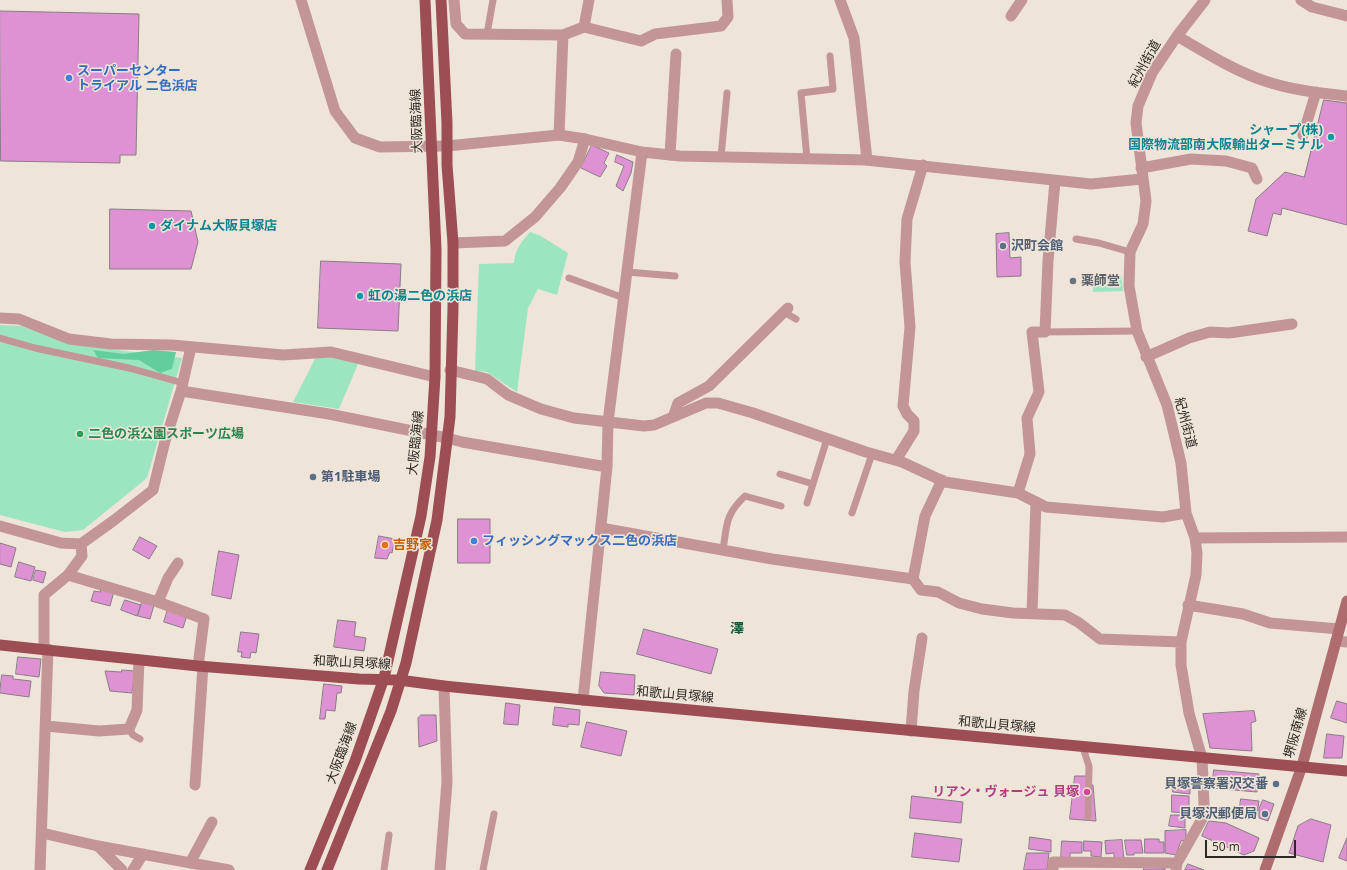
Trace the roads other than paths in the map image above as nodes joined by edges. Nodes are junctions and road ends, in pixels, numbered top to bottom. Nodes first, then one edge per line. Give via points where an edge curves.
1 (301, 0) edge
2 (425, 0) edge
3 (441, 0) edge
4 (454, 0) edge
5 (493, 0) edge
6 (589, 0) edge
7 (727, 0) edge
8 (840, 0) edge
9 (1022, 0) edge
10 (1205, 0) edge
11 (1301, 0) edge
12 (1012, 16) dead end
13 (1347, 16) edge
14 (584, 27) junction
15 (487, 34) junction
16 (563, 35) junction
17 (1177, 36) junction
18 (676, 54) dead end
19 (830, 56) dead end
20 (1316, 92) junction
21 (726, 94) dead end
22 (1347, 96) edge
23 (1303, 135) dead end
24 (559, 136) junction
25 (586, 139) junction
26 (432, 146) junction
27 (447, 146) junction
28 (642, 152) junction
29 (670, 155) junction
30 (722, 157) junction
31 (807, 159) junction
32 (867, 160) junction
33 (923, 165) junction
34 (1141, 174) junction
35 (1257, 179) dead end
36 (1055, 181) junction
37 (1076, 239) dead end
38 (453, 243) junction
39 (1130, 252) junction
40 (627, 272) junction
41 (675, 276) dead end
42 (569, 278) dead end
43 (624, 298) junction
44 (786, 310) joint
45 (0, 318) edge
46 (796, 319) dead end
47 (1292, 324) dead end
48 (1137, 331) junction
49 (1045, 332) junction
50 (0, 338) edge
51 (191, 347) junction
52 (1146, 357) junction
53 (450, 370) junction
54 (435, 377) junction
55 (182, 387) junction
56 (673, 417) junction
57 (608, 422) junction
58 (431, 434) junction
59 (447, 438) junction
60 (827, 439) junction
61 (872, 454) junction
62 (896, 460) junction
63 (607, 468) junction
64 (780, 474) dead end
65 (942, 480) junction
66 (813, 484) junction
67 (1018, 493) junction
68 (807, 503) dead end
69 (1036, 503) junction
70 (781, 506) dead end
71 (1186, 512) junction
72 (852, 513) dead end
73 (0, 526) edge
74 (600, 528) junction
75 (1347, 537) edge
76 (1195, 538) junction
77 (81, 544) junction
78 (722, 550) junction
79 (178, 563) dead end
80 (68, 575) junction
81 (913, 579) junction
82 (1347, 601) edge
83 (158, 602) junction
84 (1188, 605) junction
85 (1032, 612) junction
86 (1339, 629) junction
87 (922, 638) dead end
88 (1342, 641) edge
89 (1180, 642) junction
90 (0, 645) edge
91 (46, 649) junction
92 (139, 660) junction
93 (201, 666) junction
94 (384, 678) junction
95 (399, 680) junction
96 (444, 686) junction
97 (583, 700) junction
98 (46, 726) junction
99 (129, 729) junction
100 (911, 731) junction
101 (140, 739) dead end
102 (1083, 748) junction
103 (1202, 758) junction
104 (1302, 766) junction
105 (1347, 771) edge
106 (195, 785) dead end
107 (494, 814) dead end
108 (1088, 817) dead end
109 (212, 822) dead end
110 (42, 834) junction
111 (389, 835) dead end
112 (98, 846) junction
113 (143, 854) junction
114 (190, 863) junction
115 (1177, 867) edge
116 (40, 870) edge
117 (122, 870) edge
118 (133, 870) edge
119 (229, 870) edge
120 (310, 870) edge
121 (327, 870) edge
122 (384, 870) edge
123 (440, 870) edge
124 (483, 870) edge
125 (1053, 870) edge
126 (1266, 870) edge

1 - 26 street via 335,111 356,138 380,147
2 - 26 main road, 大阪臨海線
3 - 27 main road
4 - 15 street via 456,24 464,34
5 - 15 lane
6 - 14 street
7 - 14 street via 728,17 722,26 655,34 641,41
8 - 32 street via 854,38
9 - 12 street
10 - 17 street, 紀州街道
11 - 13 street via 1312,7
14 - 16 street
15 - 16 street
16 - 24 street
17 - 20 street via 1223,62 1265,81
17 - 34 street, 紀州街道 via 1152,73 1138,106 1136,123
18 - 29 street
19 - 31 lane via 833,89 801,93
20 - 22 street
20 - 23 street
21 - 30 lane
24 - 25 street
24 - 27 street
25 - 28 street
25 - 38 street via 578,162 560,188 535,217 505,241
26 - 27 street
26 - 54 main road, 大阪臨海線 via 436,249
27 - 38 main road
28 - 29 street
28 - 40 street
29 - 30 street
30 - 31 street
31 - 32 street
32 - 33 street
33 - 36 street
33 - 62 street via 907,219 905,262 910,327 903,406 914,421 914,430
34 - 35 street via 1191,159 1226,161 1252,168
34 - 36 street via 1091,184
34 - 39 street, 紀州街道 via 1146,201 1143,224
36 - 49 street
37 - 39 lane
38 - 53 main road
39 - 48 street, 紀州街道 via 1129,286
40 - 41 lane
40 - 43 street
42 - 43 lane
43 - 57 street
44 - 46 lane
44 - 56 street via 709,386 678,403
45 - 51 street via 19,319 69,339 111,344
47 - 52 street via 1229,333 1210,332 1189,338
48 - 49 lane
48 - 52 street, 紀州街道
49 - 67 street via 1032,332 1039,392 1027,418 1030,454
50 - 55 lane via 129,368
51 - 54 street via 283,355 331,352
51 - 55 street
52 - 71 street, 紀州街道 via 1167,405 1181,463
53 - 57 street via 487,379 508,394 541,409 574,418
53 - 59 main road via 450,417
54 - 58 main road, 大阪臨海線
55 - 58 street
55 - 77 street via 153,490
56 - 57 street via 654,425
56 - 60 street via 706,403 718,403
57 - 63 street
58 - 59 street
58 - 94 main road, 大阪臨海線 via 421,516
59 - 63 street
59 - 95 main road via 436,527 406,663
60 - 61 street
60 - 66 lane
61 - 62 street
61 - 72 lane
62 - 65 street
63 - 74 street
64 - 66 lane
65 - 67 street
65 - 81 street via 926,516
66 - 68 lane
67 - 69 street
69 - 71 street via 1046,507 1124,515 1163,517
69 - 85 street
70 - 78 lane via 745,496 733,507 729,515
71 - 76 street, 紀州街道
73 - 77 street via 61,544
74 - 78 street
74 - 97 street
75 - 76 street
76 - 84 street, 紀州街道 via 1196,575
77 - 80 street via 82,556
78 - 81 street
79 - 83 street via 168,578
80 - 83 street
80 - 91 street via 44,595
81 - 85 street via 921,590 938,592 971,606 1013,613
82 - 86 main road, 堺阪南線
83 - 93 street via 204,619
84 - 86 street via 1243,614 1270,623
84 - 89 street, 紀州街道
85 - 89 street via 1065,615 1100,639
86 - 88 main road, 堺阪南線
87 - 100 street
88 - 104 main road, 堺阪南線
89 - 103 street, 紀州街道 via 1189,713
90 - 91 main road, 和歌山貝塚線
91 - 92 main road, 和歌山貝塚線
91 - 98 street
92 - 93 main road, 和歌山貝塚線
92 - 99 street via 137,710
93 - 94 main road, 和歌山貝塚線 via 359,679
93 - 106 street
94 - 95 main road, 和歌山貝塚線
94 - 120 main road, 大阪臨海線 via 355,761
95 - 96 main road, 和歌山貝塚線
95 - 121 main road via 391,711
96 - 97 main road, 和歌山貝塚線
96 - 123 street via 447,782
97 - 100 main road, 和歌山貝塚線
98 - 99 street via 99,731
98 - 110 street
99 - 101 lane
100 - 102 main road, 和歌山貝塚線
102 - 103 main road, 和歌山貝塚線
102 - 108 lane via 1089,766
103 - 104 main road, 和歌山貝塚線
103 - 115 street, 紀州街道 via 1202,819
104 - 105 main road, 和歌山貝塚線
104 - 126 main road, 堺阪南線
107 - 124 lane
109 - 114 street
110 - 112 street
110 - 116 street
111 - 122 lane
112 - 113 street
112 - 117 street
113 - 114 street
113 - 118 street
114 - 119 street
115 - 125 street via 1053,862

